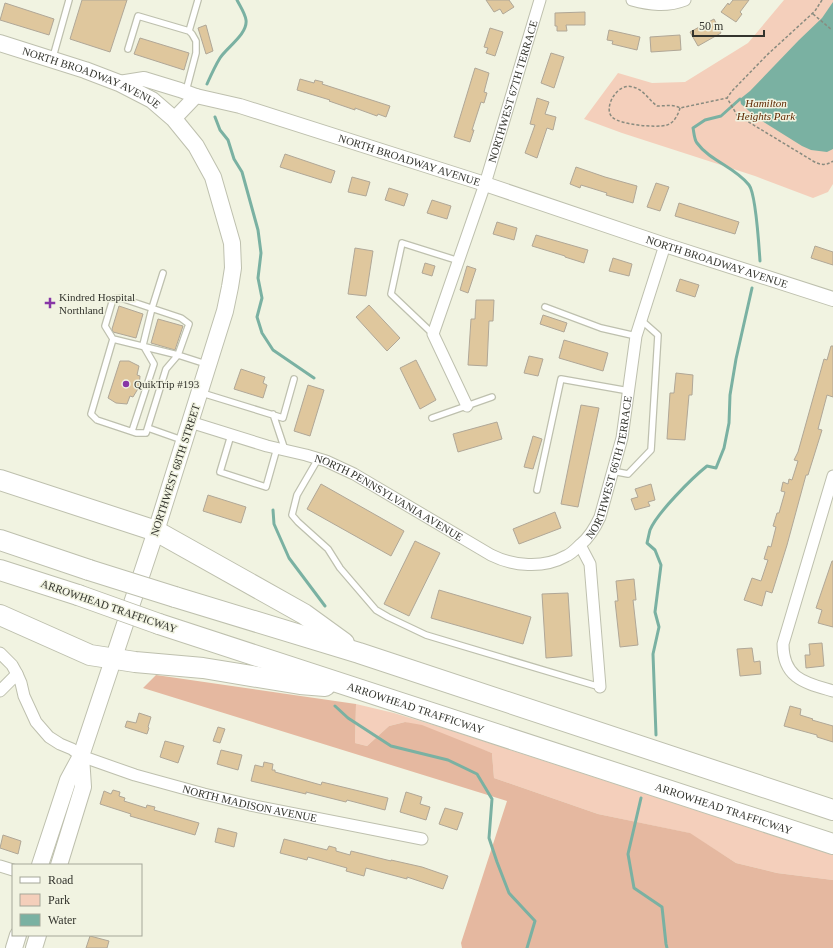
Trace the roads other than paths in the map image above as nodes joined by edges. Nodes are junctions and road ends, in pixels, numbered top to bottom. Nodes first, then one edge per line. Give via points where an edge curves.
1 (69, 0) edge
2 (198, 0) edge
3 (540, 0) edge
4 (632, 0) edge
5 (685, 0) edge
6 (189, 31) junction
7 (0, 43) edge
8 (128, 49) dead end
9 (52, 60) junction
10 (119, 83) junction
11 (191, 94) junction
12 (174, 119) junction
13 (485, 184) junction
14 (665, 245) junction
15 (459, 261) junction
16 (163, 273) dead end
17 (833, 299) edge
18 (545, 307) dead end
19 (152, 308) junction
20 (641, 320) junction
21 (433, 334) junction
22 (636, 336) junction
23 (113, 339) junction
24 (143, 345) junction
25 (178, 355) junction
26 (208, 365) junction
27 (294, 379) dead end
28 (629, 391) junction
29 (200, 392) junction
30 (492, 397) dead end
31 (467, 406) junction
32 (273, 414) junction
33 (432, 418) dead end
34 (190, 422) junction
35 (148, 428) junction
36 (132, 431) junction
37 (231, 435) junction
38 (184, 441) junction
39 (281, 449) junction
40 (318, 459) junction
41 (612, 471) junction
42 (833, 476) edge
43 (0, 480) edge
44 (537, 490) dead end
45 (156, 531) junction
46 (0, 540) edge
47 (580, 545) junction
48 (0, 570) edge
49 (0, 615) edge
50 (0, 653) edge
51 (359, 653) junction
52 (112, 659) junction
53 (17, 674) junction
54 (600, 687) joint
55 (0, 691) edge
56 (368, 691) junction
57 (833, 691) edge
58 (81, 756) junction
59 (833, 810) edge
60 (422, 839) dead end
61 (833, 844) edge
62 (40, 864) edge
63 (59, 864) edge
64 (0, 866) edge
65 (12, 870) edge
66 (18, 936) edge
67 (38, 936) edge
68 (14, 948) edge
69 (34, 948) edge

1 - 9 lane
2 - 6 lane
3 - 13 street, NORTHWEST 67TH TERRACE
4 - 5 street via 655,5
6 - 8 lane via 138,16
6 - 11 lane via 196,40
7 - 9 main road, NORTH BROADWAY AVENUE
9 - 10 main road, NORTH BROADWAY AVENUE
10 - 11 street, NORTH BROADWAY AVENUE via 144,79
10 - 12 main road, NORTH BROADWAY AVENUE via 152,100
11 - 12 street
11 - 13 street, NORTH BROADWAY AVENUE via 246,108
12 - 26 main road, NORTHWEST 68TH STREET via 196,146 213,177 232,243 230,287
13 - 14 street, NORTH BROADWAY AVENUE
13 - 15 street, NORTHWEST 67TH TERRACE
14 - 17 street, NORTH BROADWAY AVENUE
14 - 20 street, NORTHWEST 66TH TERRACE
15 - 21 street, NORTHWEST 67TH TERRACE
15 - 21 lane via 402,243 391,294
16 - 19 lane
18 - 22 lane via 601,328
19 - 23 lane via 122,298 113,299 105,326
19 - 24 lane
19 - 25 lane via 181,318 189,324
20 - 22 street, NORTHWEST 66TH TERRACE
20 - 41 lane via 658,335 651,450 628,474
21 - 31 street
22 - 28 street, NORTHWEST 66TH TERRACE
23 - 24 lane
23 - 36 lane via 91,414 97,420
24 - 25 lane
24 - 36 lane via 154,364
25 - 26 lane
25 - 35 lane via 166,369
26 - 29 main road, NORTHWEST 68TH STREET
27 - 32 lane via 283,418
28 - 41 street, NORTHWEST 66TH TERRACE via 622,438
28 - 44 lane via 561,379
29 - 32 lane
29 - 34 main road, NORTHWEST 68TH STREET
30 - 31 lane
31 - 33 lane
32 - 39 lane
34 - 37 street, NORTH PENNSYLVANIA AVENUE
34 - 38 main road, NORTHWEST 68TH STREET
35 - 36 lane via 146,433 141,434
35 - 38 lane
37 - 39 street, NORTH PENNSYLVANIA AVENUE
37 - 39 lane via 220,472 266,487
38 - 45 main road, NORTHWEST 68TH STREET
39 - 40 street, NORTH PENNSYLVANIA AVENUE
40 - 47 street, NORTH PENNSYLVANIA AVENUE via 354,474 491,555 511,563 546,563 566,556
40 - 54 lane via 297,495 292,515 328,549 340,568 376,610 426,636
41 - 47 street, NORTHWEST 66TH TERRACE via 600,516 594,529
42 - 57 street via 784,638 783,650 793,674 803,682
43 - 45 highway
45 - 51 highway via 304,614
45 - 52 main road, NORTHWEST 68TH STREET
46 - 51 highway, bridge
47 - 54 street, NORTHWEST 66TH TERRACE via 590,564
48 - 56 highway, ARROWHEAD TRAFFICWAY, bridge
49 - 52 highway via 90,656
50 - 53 street, NORTH MADISON AVENUE
51 - 59 highway
52 - 56 highway via 203,668 300,684
52 - 58 main road, NORTHWEST 68TH STREET
53 - 55 street
53 - 58 street, NORTH MADISON AVENUE via 36,722 49,736
56 - 61 highway, ARROWHEAD TRAFFICWAY
58 - 60 street, NORTH MADISON AVENUE via 135,775 211,796
58 - 62 main road, NORTHWEST 68TH STREET via 68,780
58 - 63 main road, NORTHWEST 68TH STREET via 83,787
64 - 65 street
66 - 68 main road
67 - 69 main road

